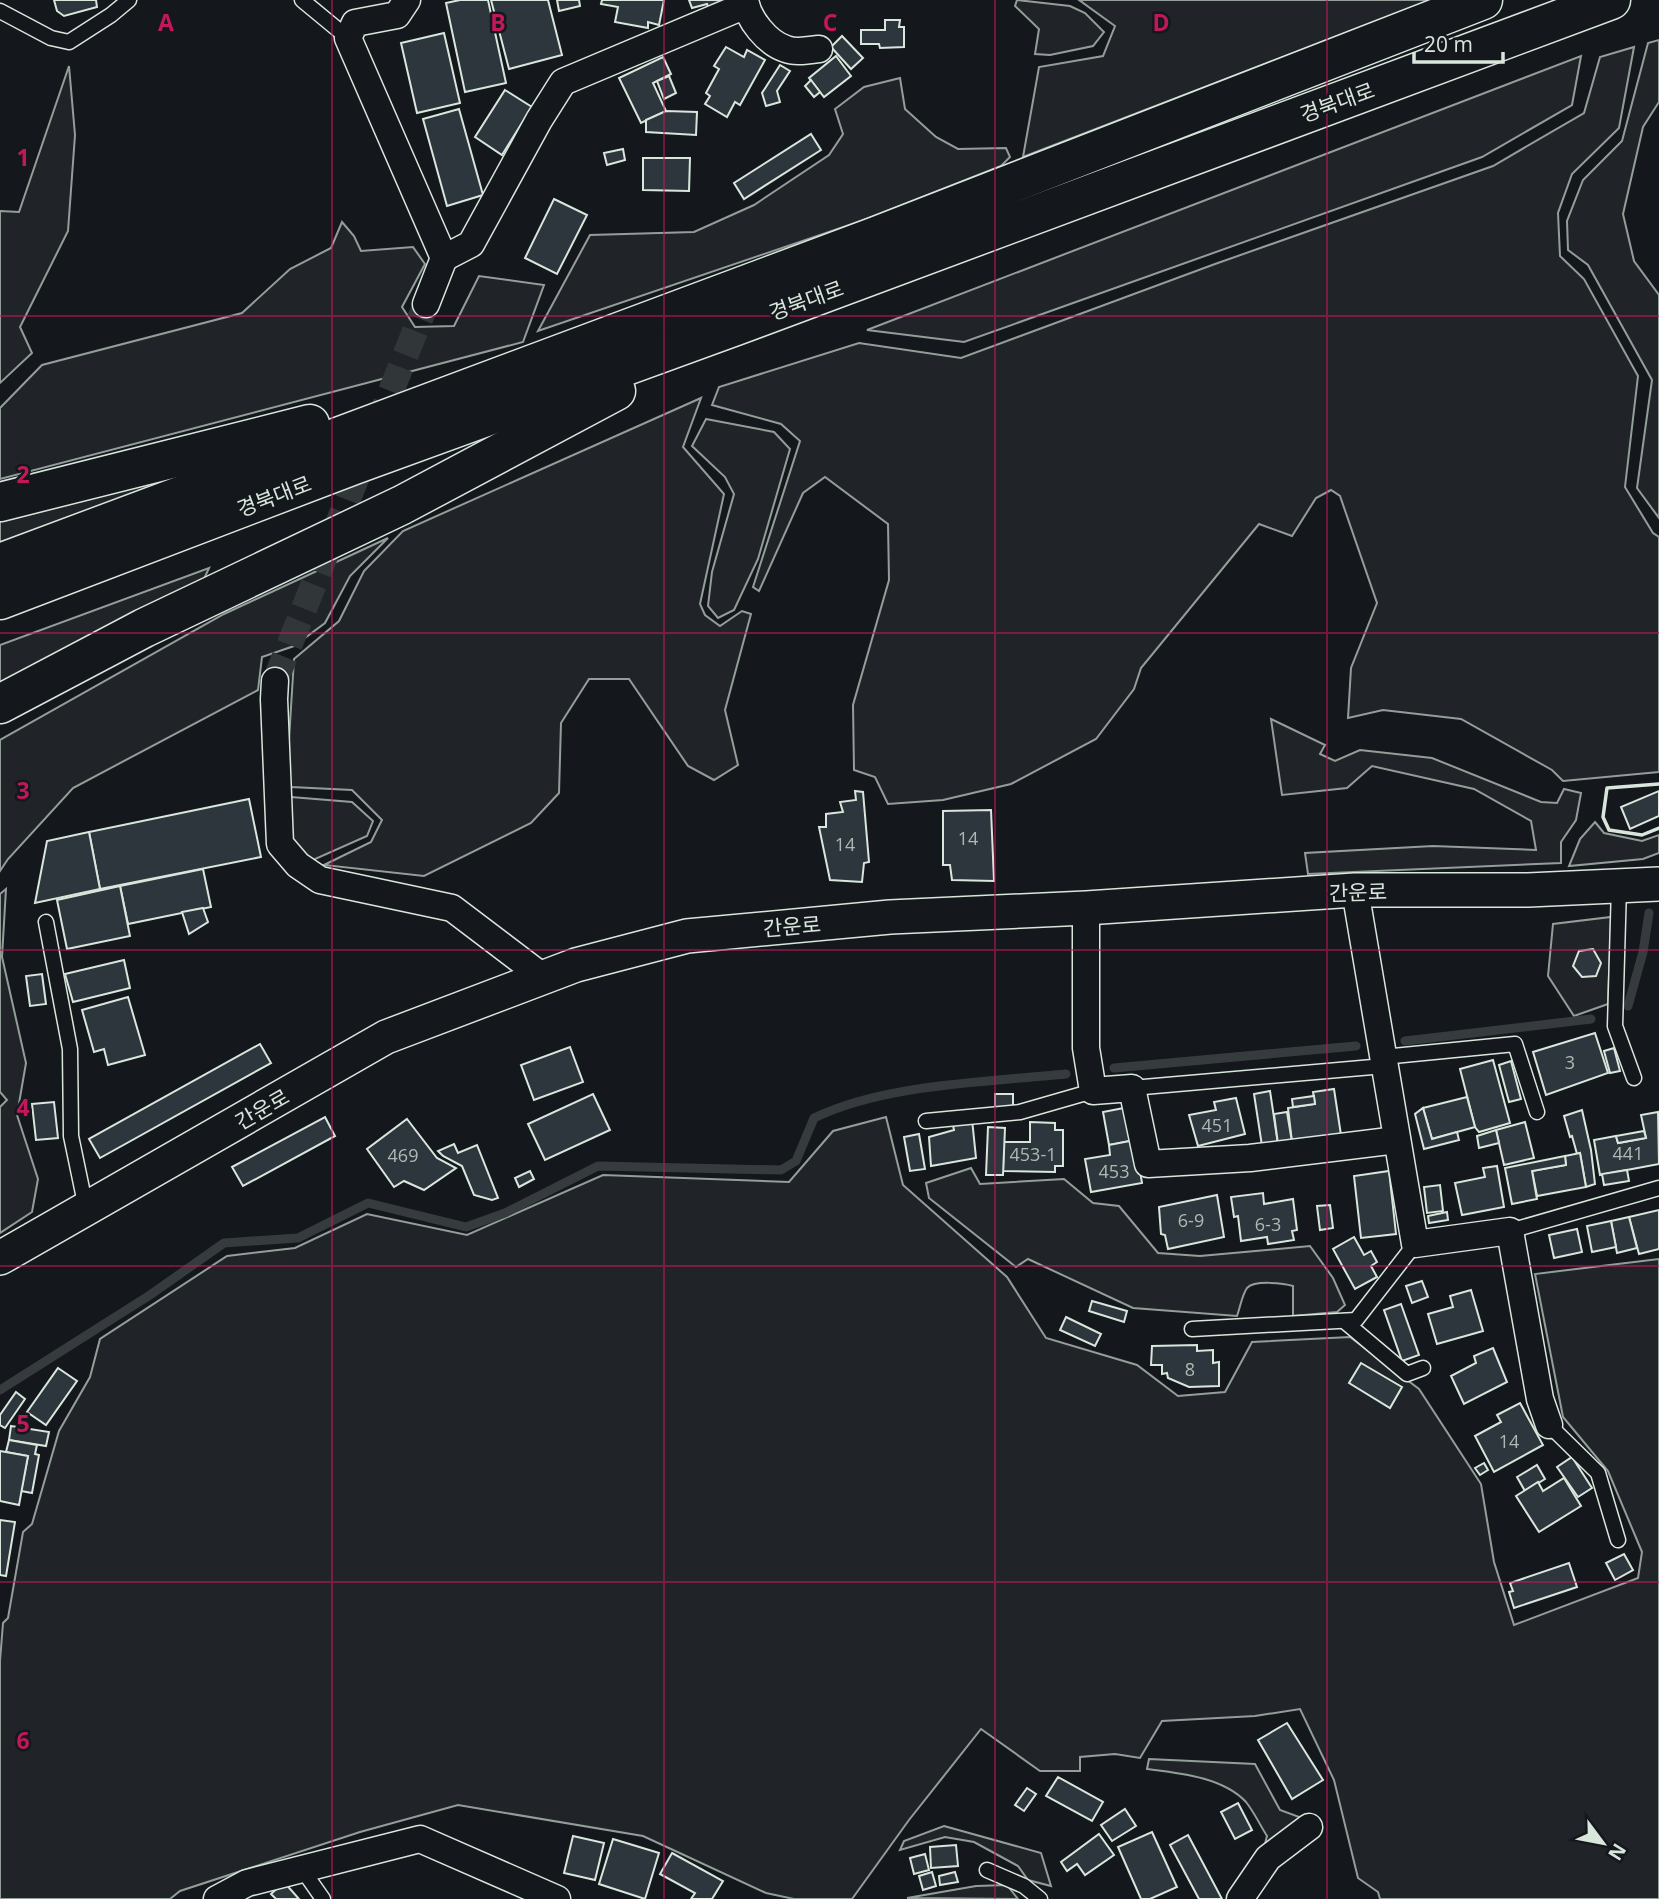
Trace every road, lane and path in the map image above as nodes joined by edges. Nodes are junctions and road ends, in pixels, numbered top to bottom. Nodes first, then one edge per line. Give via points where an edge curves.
1 (129, 0) edge
2 (302, 0) edge
3 (407, 0) edge
4 (1483, 0) edge
5 (1611, 0) edge
6 (746, 3) edge
7 (0, 11) edge
8 (354, 20) edge
9 (819, 49) dead end
10 (444, 258) junction
11 (426, 304) tunnel mouth
12 (736, 326) junction
13 (475, 385) junction
14 (0, 502) edge
15 (0, 563) edge
16 (0, 600) edge
17 (275, 681) tunnel mouth
18 (0, 704) edge
19 (1659, 884) edge
20 (1619, 886) junction
21 (1354, 890) junction
22 (1086, 908) junction
23 (46, 922) dead end
24 (543, 977) junction
25 (1384, 1061) junction
26 (1634, 1078) dead end
27 (1132, 1088) junction
28 (1093, 1091) junction
29 (1537, 1112) dead end
30 (926, 1121) dead end
31 (1397, 1140) junction
32 (1659, 1188) edge
33 (86, 1209) junction
34 (1510, 1231) junction
35 (1415, 1244) junction
36 (0, 1258) edge
37 (1344, 1321) junction
38 (1192, 1329) dead end
39 (1423, 1368) dead end
40 (1549, 1425) joint
41 (1618, 1540) dead end
42 (1309, 1827) dead end
43 (302, 1870) junction
44 (987, 1870) dead end
45 (217, 1899) edge
46 (323, 1899) edge
47 (557, 1899) edge
48 (1040, 1899) edge
49 (1240, 1899) edge

1 - 7 lane via 69,42
2 - 8 lane
3 - 8 street via 397,15
4 - 13 highway, 경북대로 via 889,231
5 - 12 highway, 경북대로
6 - 9 street via 768,39 786,49
6 - 10 street via 563,82 471,244
8 - 10 street
10 - 11 street
12 - 16 highway, 경북대로
12 - 18 highway via 402,505 144,628
13 - 14 highway via 368,407
13 - 15 highway, 경북대로
17 - 24 street via 280,844 298,865 320,880 452,908
19 - 20 street, 간운로
20 - 21 street, 간운로
20 - 26 lane via 1615,1026
21 - 22 street, 간운로
21 - 25 street
22 - 24 street, 간운로 via 890,917 687,936
22 - 28 street via 1086,1048
23 - 33 lane via 70,1048 71,1136
24 - 33 street, 간운로 via 386,1037
25 - 27 lane
25 - 29 lane via 1515,1044
25 - 31 street
27 - 28 street
27 - 31 street via 1148,1164 1250,1158
28 - 30 lane via 1020,1112
31 - 35 street
32 - 34 lane
33 - 36 street, 간운로
34 - 35 street
34 - 40 street via 1540,1399
35 - 37 lane via 1356,1320
37 - 38 lane
37 - 39 lane via 1407,1374
40 - 41 lane via 1598,1473
42 - 49 street via 1268,1858
43 - 45 street via 247,1883
43 - 46 lane
43 - 47 street via 420,1839
44 - 48 lane via 1024,1886

